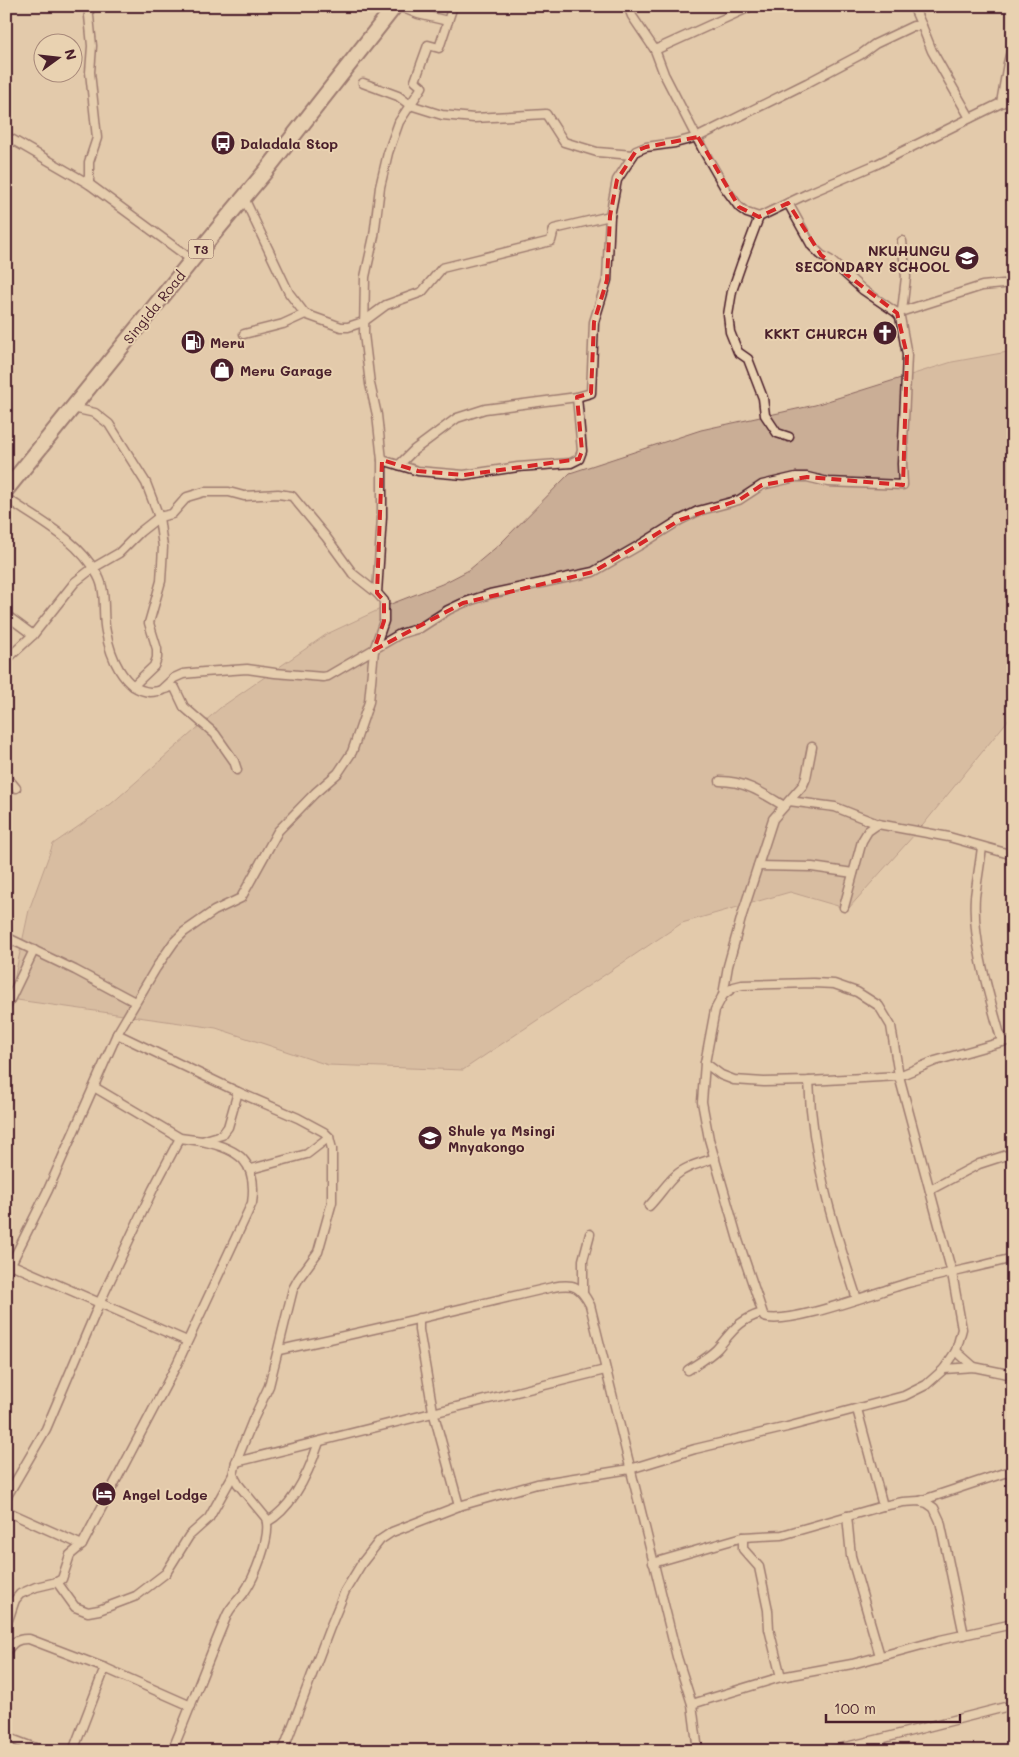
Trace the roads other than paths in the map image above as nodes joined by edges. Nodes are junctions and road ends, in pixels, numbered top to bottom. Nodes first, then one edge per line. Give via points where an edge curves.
1 (88, 6) edge
2 (396, 6) edge
3 (453, 6) edge
4 (628, 6) edge
5 (752, 6) edge
6 (913, 6) edge
7 (448, 21) junction
8 (922, 26) junction
9 (1013, 44) edge
10 (655, 50) junction
11 (362, 83) dead end
12 (1013, 99) edge
13 (1001, 103) junction
14 (410, 105) junction
15 (970, 118) junction
16 (6, 136) edge
17 (698, 137) junction
18 (633, 155) junction
19 (89, 184) junction
20 (244, 198) junction
21 (788, 203) junction
22 (610, 216) junction
23 (760, 217) junction
24 (902, 241) dead end
25 (192, 260) junction
26 (1002, 284) dead end
27 (900, 312) junction
28 (305, 314) junction
29 (363, 322) junction
30 (244, 334) dead end
31 (577, 397) junction
32 (73, 408) junction
33 (788, 437) dead end
34 (382, 460) junction
35 (399, 465) junction
36 (6, 490) edge
37 (6, 498) edge
38 (159, 517) junction
39 (93, 568) junction
40 (377, 593) junction
41 (6, 615) edge
42 (33, 634) junction
43 (374, 650) junction
44 (6, 660) edge
45 (133, 686) junction
46 (160, 690) junction
47 (812, 747) dead end
48 (237, 770) dead end
49 (6, 776) edge
50 (720, 781) dead end
51 (16, 788) dead end
52 (786, 804) junction
53 (878, 824) junction
54 (982, 847) junction
55 (1013, 855) edge
56 (758, 866) junction
57 (853, 873) junction
58 (844, 907) dead end
59 (6, 937) edge
60 (34, 950) junction
61 (723, 995) junction
62 (135, 1002) junction
63 (6, 1008) edge
64 (118, 1034) junction
65 (1013, 1040) edge
66 (1002, 1042) junction
67 (705, 1063) junction
68 (899, 1076) junction
69 (809, 1081) junction
70 (94, 1087) junction
71 (238, 1092) junction
72 (329, 1137) junction
73 (180, 1138) junction
74 (202, 1141) junction
75 (1013, 1153) edge
76 (715, 1158) junction
77 (251, 1169) junction
78 (930, 1190) junction
79 (649, 1206) dead end
80 (590, 1234) dead end
81 (1013, 1258) edge
82 (8, 1263) edge
83 (952, 1273) junction
84 (6, 1274) edge
85 (583, 1292) junction
86 (857, 1299) junction
87 (100, 1302) junction
88 (762, 1314) junction
89 (419, 1318) junction
90 (187, 1341) junction
91 (279, 1350) junction
92 (956, 1351) junction
93 (974, 1367) junction
94 (944, 1369) junction
95 (605, 1370) junction
96 (688, 1370) dead end
97 (1013, 1375) edge
98 (857, 1409) junction
99 (433, 1412) junction
100 (319, 1442) junction
101 (236, 1462) junction
102 (630, 1469) junction
103 (1013, 1470) edge
104 (233, 1475) junction
105 (6, 1498) edge
106 (919, 1501) junction
107 (459, 1506) junction
108 (883, 1506) junction
109 (6, 1511) edge
110 (847, 1516) junction
111 (268, 1522) junction
112 (743, 1537) junction
113 (82, 1544) junction
114 (653, 1563) junction
115 (57, 1582) junction
116 (1013, 1624) edge
117 (6, 1626) edge
118 (964, 1635) junction
119 (6, 1651) edge
120 (880, 1656) junction
121 (105, 1668) junction
122 (782, 1677) junction
123 (692, 1704) junction
124 (1013, 1705) edge
125 (190, 1706) junction
126 (6, 1737) edge
127 (880, 1739) junction
128 (43, 1751) edge
129 (73, 1751) edge
130 (172, 1751) edge
131 (283, 1751) edge
132 (698, 1751) edge
133 (828, 1751) edge
134 (884, 1751) edge

1 - 19 street via 97,138 89,162
2 - 7 street
2 - 20 highway, Singida Road / T3
3 - 7 street
4 - 10 street
5 - 10 street
6 - 8 street
7 - 14 street via 439,48 428,45 415,82 422,87
8 - 15 street via 932,51
8 - 17 street via 913,26 875,44 807,83
9 - 13 street
10 - 17 street via 664,74
11 - 14 street via 398,96
12 - 13 street
13 - 15 street
14 - 18 street via 442,115 474,118 546,114 564,142 598,152
14 - 29 street via 399,122 380,187 365,277
15 - 21 street
16 - 19 street
17 - 18 street via 646,146
17 - 23 street via 733,199 747,213
18 - 22 street via 617,180
19 - 25 street
20 - 25 highway, Singida Road / T3
20 - 28 street via 289,293
21 - 23 street
21 - 27 street via 812,246 821,255 863,290
22 - 29 street via 554,229 551,241 442,268 422,292 386,306
22 - 31 street via 607,280 594,322 591,393
23 - 33 street via 732,291 728,315 730,332 738,352 748,359 764,398 765,415 776,433
24 - 27 street via 906,277
25 - 32 highway, Singida Road / T3
26 - 27 street via 982,286
27 - 43 street via 907,354 904,485 828,482 796,477 762,485 739,500 686,517 593,572 463,603
28 - 29 street via 341,327
28 - 30 street via 283,324
29 - 34 street
31 - 35 street via 485,409 457,418
31 - 35 street via 582,451 579,459 571,463 464,475 436,474
32 - 36 highway, Singida Road / T3
32 - 38 street via 95,413 109,424 146,483
34 - 35 street
34 - 40 street
37 - 39 street via 64,537
38 - 39 street via 119,553
38 - 40 street via 172,514 187,497 204,492 292,496 353,574
38 - 45 street via 163,547 161,581 149,622 157,658 154,666
39 - 42 street via 75,582
39 - 45 street via 102,585 106,632 113,656 125,679
40 - 43 street via 384,601 384,621
41 - 42 street
42 - 44 street
43 - 46 street via 323,677 247,669 204,672 183,674
43 - 62 street via 369,702 352,752 338,773 278,831 241,898 214,911 174,942
45 - 46 street via 150,692
46 - 48 street via 175,688 184,707 216,734
47 - 52 street via 806,778
49 - 51 street
50 - 52 street via 736,782
52 - 53 street via 835,807
52 - 56 street via 773,818
53 - 54 street via 949,837
53 - 57 street via 862,841
54 - 55 street
54 - 66 street via 976,918 984,974
56 - 57 street via 812,867
56 - 61 street via 732,949
57 - 58 street
59 - 60 street
60 - 62 street
60 - 63 street
61 - 67 street via 715,1010
61 - 68 street via 742,985 813,983 834,984 857,992 879,1006 891,1026
62 - 64 street
64 - 70 street
64 - 71 street
65 - 66 street
66 - 68 street via 935,1061
67 - 69 street via 734,1080
67 - 76 street via 702,1102
68 - 69 street
68 - 78 street
69 - 86 street via 815,1150
70 - 73 street
70 - 82 street via 48,1190
71 - 72 street via 298,1118
71 - 74 street via 228,1127 222,1135
72 - 77 street via 307,1154
72 - 91 street via 332,1202 318,1252 293,1289
73 - 74 street
73 - 87 street
74 - 77 street via 235,1152
75 - 78 street via 979,1164
76 - 79 street via 682,1170
76 - 88 street
77 - 90 street via 252,1203
78 - 83 street
80 - 85 street via 583,1260
81 - 83 street
82 - 84 street
82 - 87 street
83 - 86 street
83 - 92 street via 962,1329
85 - 89 street via 574,1286 564,1285
85 - 95 street via 590,1305
86 - 88 street via 784,1319 769,1319
87 - 90 street
87 - 105 street via 46,1429
88 - 96 street via 736,1326 712,1354
89 - 91 street
89 - 99 street
90 - 113 street
91 - 101 street via 269,1386
92 - 93 street
92 - 94 street
93 - 94 street
93 - 97 street
94 - 98 street via 926,1385 904,1396
95 - 99 street
95 - 102 street
98 - 102 street via 695,1449
98 - 108 street
99 - 100 street
99 - 107 street
100 - 101 street
100 - 111 street via 311,1466 291,1499 282,1512
101 - 104 street
102 - 107 street via 537,1484
102 - 114 street
103 - 106 street
104 - 111 street
104 - 115 street via 209,1518 190,1536 166,1573 136,1596 88,1612 75,1607
106 - 108 street
106 - 118 street via 934,1508 940,1521
107 - 131 street via 392,1532 380,1540 362,1563 332,1622
108 - 110 street
109 - 113 street
110 - 112 street via 782,1535
110 - 120 street via 851,1556
111 - 125 street via 253,1579 227,1614
112 - 114 street
112 - 122 street via 743,1548 759,1567 769,1629
113 - 115 street via 70,1555 62,1579
114 - 123 street
115 - 117 street via 20,1594
116 - 118 street
118 - 120 street
119 - 121 street via 16,1640 29,1639
120 - 122 street
121 - 125 street
121 - 129 street
122 - 123 street
123 - 132 street
124 - 127 street
125 - 130 street
126 - 128 street
127 - 133 street
127 - 134 street

